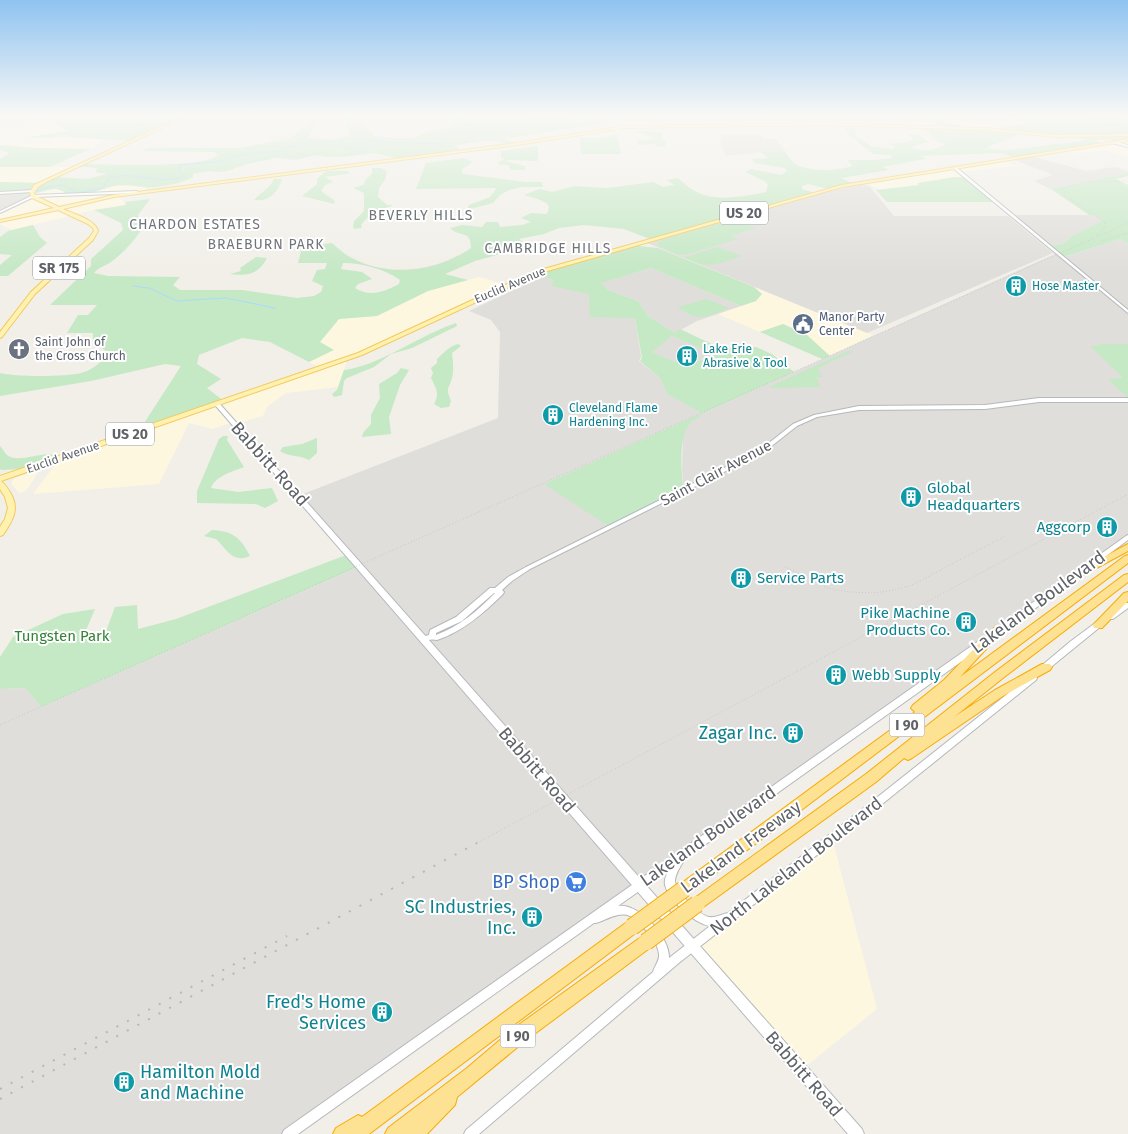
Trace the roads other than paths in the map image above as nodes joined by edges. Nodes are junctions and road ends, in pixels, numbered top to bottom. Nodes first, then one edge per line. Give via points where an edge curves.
1 (71, 169) edge
2 (317, 169) edge
3 (949, 169) edge
4 (956, 169) edge
5 (137, 192) junction
6 (0, 193) edge
7 (32, 193) junction
8 (55, 207) junction
9 (0, 212) edge
10 (0, 221) edge
11 (1128, 312) edge
12 (0, 336) edge
13 (1128, 400) edge
14 (217, 404) junction
15 (0, 479) edge
16 (0, 483) edge
17 (0, 534) edge
18 (1128, 537) edge
19 (1128, 547) edge
20 (1128, 558) edge
21 (1074, 576) junction
22 (1128, 577) edge
23 (1128, 595) edge
24 (1128, 605) edge
25 (1098, 626) junction
26 (998, 631) junction
27 (428, 638) junction
28 (1046, 667) junction
29 (886, 741) junction
30 (871, 778) junction
31 (681, 856) junction
32 (638, 886) junction
33 (735, 914) junction
34 (584, 925) junction
35 (694, 946) junction
36 (650, 981) junction
37 (473, 1074) junction
38 (432, 1075) junction
39 (288, 1134) edge
40 (342, 1134) edge
41 (354, 1134) edge
42 (394, 1134) edge
43 (415, 1134) edge
44 (470, 1134) edge
45 (857, 1134) edge

1 - 7 main road via 36,186
2 - 5 main road
3 - 14 main road, Euclid Avenue / US 20 via 828,189 535,273 360,354
4 - 11 street
5 - 7 street
5 - 8 main road
6 - 7 street
7 - 8 main road, SR 175
7 - 9 street
8 - 10 main road
8 - 12 main road, SR 175 via 90,223 95,227 95,235 33,293
13 - 27 street, Saint Clair Avenue via 1039,400 985,407 859,408 816,416 795,425 762,451 528,568 510,579 471,619 437,638
14 - 15 main road, Euclid Avenue / US 20
14 - 27 main road, Babbitt Road
16 - 17 main road via 12,505 12,515
18 - 21 street, Lakeland Boulevard
19 - 21 highway
20 - 29 highway, Lakeland Freeway / I 90
21 - 26 street, Lakeland Boulevard
22 - 30 highway, Lakeland Freeway / I 90
23 - 25 highway
24 - 25 street, North Lakeland Boulevard
25 - 28 street, North Lakeland Boulevard
26 - 29 highway
26 - 31 street, Lakeland Boulevard
27 - 32 main road, Babbitt Road
28 - 30 highway via 999,693
28 - 33 street, North Lakeland Boulevard
29 - 38 highway, Lakeland Freeway / I 90, bridge
30 - 37 highway, Lakeland Freeway / I 90, bridge via 519,1035
31 - 32 street, Lakeland Boulevard
31 - 33 street via 670,876 673,892 705,921 714,922
32 - 34 street, Lakeland Boulevard
32 - 35 main road, Babbitt Road
33 - 35 street, North Lakeland Boulevard
34 - 36 street via 620,910 633,913 653,931 664,950 663,965
34 - 39 street, Lakeland Boulevard
35 - 36 street, North Lakeland Boulevard
35 - 45 main road, Babbitt Road
36 - 44 street, North Lakeland Boulevard
37 - 42 highway, Lakeland Freeway / I 90
37 - 43 highway
38 - 40 highway
38 - 41 highway, Lakeland Freeway / I 90

